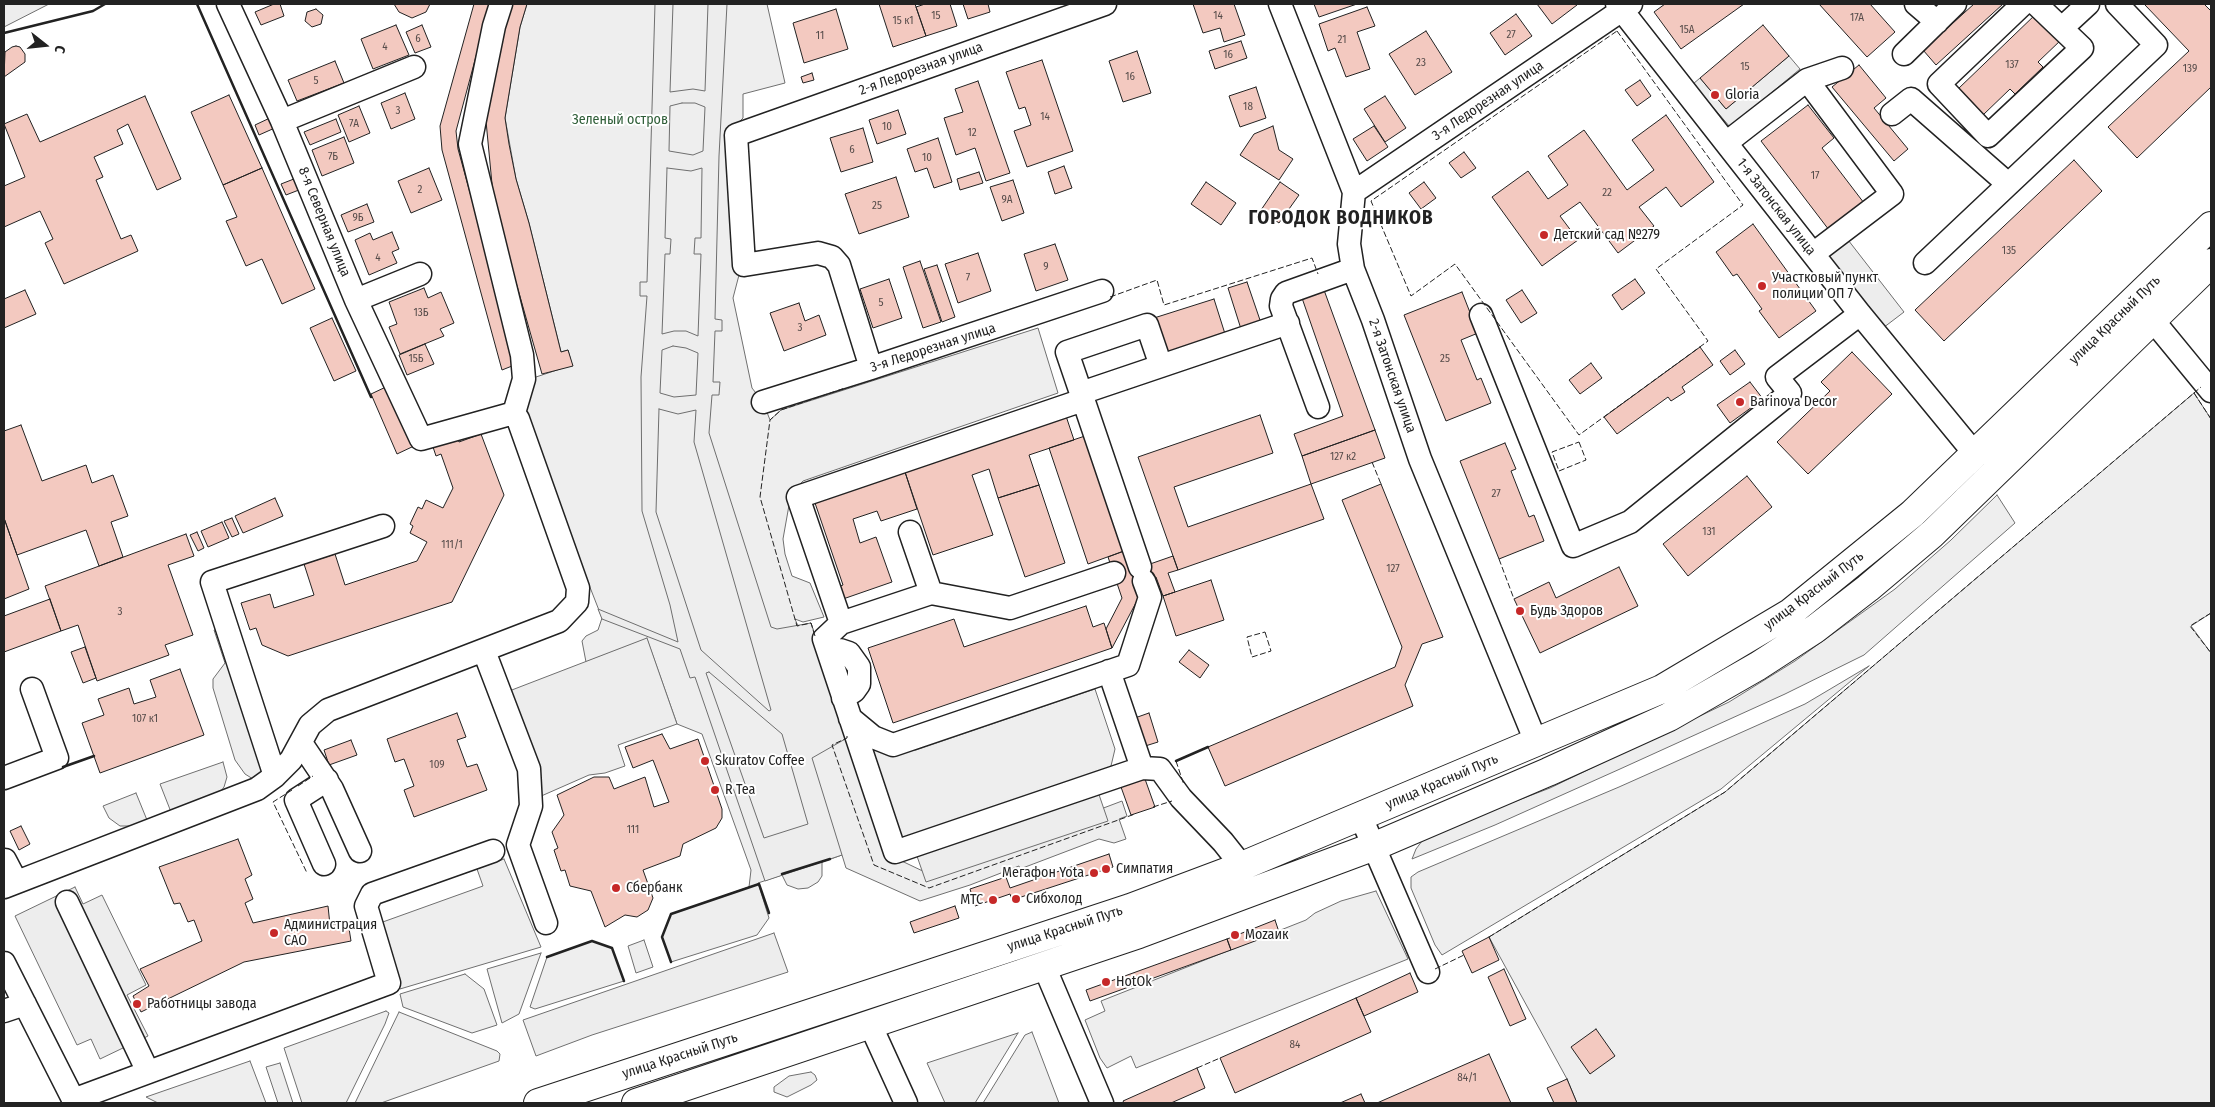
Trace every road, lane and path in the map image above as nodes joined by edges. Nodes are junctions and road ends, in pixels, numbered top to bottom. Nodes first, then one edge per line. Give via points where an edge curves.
1 (228, 4) edge
2 (501, 4) edge
3 (1105, 4) edge
4 (1280, 4) edge
5 (1916, 4) edge
6 (1955, 4) edge
7 (2024, 4) edge
8 (2036, 4) edge
9 (2088, 4) edge
10 (2117, 4) edge
11 (1623, 6) edge
12 (1936, 22) junction
13 (2062, 28) junction
14 (1904, 54) dead end
15 (414, 67) dead end
16 (1842, 68) dead end
17 (1807, 80) junction
18 (1892, 114) dead end
19 (282, 121) junction
20 (1726, 143) junction
21 (2008, 184) junction
22 (1354, 192) junction
23 (2211, 226) edge
24 (1813, 254) junction
25 (2211, 263) edge
26 (1925, 264) dead end
27 (1353, 269) junction
28 (420, 274) dead end
29 (1102, 292) dead end
30 (356, 300) junction
31 (2145, 310) junction
32 (1860, 314) junction
33 (1481, 315) dead end
34 (1288, 323) junction
35 (1161, 366) junction
36 (871, 368) junction
37 (2211, 392) edge
38 (1082, 397) junction
39 (762, 402) dead end
40 (1318, 407) dead end
41 (514, 413) junction
42 (1975, 454) junction
43 (1993, 476) junction
44 (383, 526) dead end
45 (910, 532) dead end
46 (1133, 571) junction
47 (931, 593) junction
48 (841, 623) junction
49 (484, 651) junction
50 (1109, 671) junction
51 (32, 689) dead end
52 (847, 708) junction
53 (1536, 742) junction
54 (301, 743) junction
55 (1142, 768) junction
56 (275, 776) junction
57 (4, 778) edge
58 (327, 780) junction
59 (1360, 816) junction
60 (1375, 846) junction
61 (360, 851) dead end
62 (493, 851) dead end
63 (5, 860) dead end
64 (324, 864) dead end
65 (1242, 866) junction
66 (7, 884) edge
67 (67, 902) dead end
68 (546, 923) dead end
69 (4, 963) edge
70 (1044, 966) junction
71 (1428, 972) dead end
72 (25, 1004) junction
73 (4, 1011) edge
74 (870, 1024) junction
75 (148, 1072) junction
76 (74, 1101) edge
77 (538, 1103) edge
78 (636, 1103) edge
79 (906, 1103) edge
80 (1102, 1103) edge

1 - 19 street, 8-я Северная улица
2 - 41 street via 470,144 522,355 524,379
3 - 36 street, 2-я Ледорезная улица via 736,135 744,265 818,253 832,257 840,265
4 - 22 street, 2-я Затонская улица
5 - 12 street
6 - 12 street
7 - 13 street via 1939,84 1988,136 2082,48
8 - 13 street
9 - 13 street
10 - 21 street via 2156,45
11 - 20 street, 1-я Затонская улица
11 - 22 street, 3-я Ледорезная улица
12 - 14 street
15 - 19 street
16 - 17 street
17 - 20 street
17 - 24 street via 1892,194
18 - 21 street via 1910,99
19 - 30 street, 8-я Северная улица
20 - 24 street, 1-я Затонская улица
21 - 26 street
22 - 27 street, 2-я Затонская улица via 1349,244
23 - 31 main road, улица Красный Путь
24 - 32 street, 1-я Затонская улица
25 - 31 main road, улица Красный Путь
27 - 34 street via 1286,293 1281,306
27 - 53 street, 2-я Затонская улица via 1420,459
28 - 30 street
29 - 36 street, 3-я Ледорезная улица
30 - 41 street, 8-я Северная улица via 421,439
31 - 37 street
31 - 42 main road, улица Красный Путь
31 - 43 main road, улица Красный Путь
32 - 33 street via 1777,377 1790,393 1630,522 1573,546
32 - 42 street, 1-я Затонская улица
34 - 35 street
34 - 40 street
35 - 38 street
35 - 38 street via 1147,325 1067,352
36 - 39 street, 3-я Ледорезная улица
38 - 46 street
38 - 48 street via 798,496
41 - 49 street via 578,588 577,602 559,621
42 - 43 main road
42 - 53 main road, улица Красный Путь via 1912,514 1790,613 1662,689
43 - 60 main road, улица Красный Путь via 1868,588 1815,629 1758,666 1669,717
44 - 56 street via 212,582
45 - 47 street
46 - 47 street via 1010,608
46 - 50 street via 1150,597 1128,665
47 - 48 street
48 - 52 street via 824,639 828,651 849,653 859,666 859,684
49 - 54 street via 328,710 310,725
49 - 68 street via 529,769 531,806 518,845
50 - 52 street via 893,745 873,737
50 - 55 street
51 - 57 street via 57,758
52 - 55 street via 895,852
53 - 59 main road, улица Красный Путь
54 - 56 street via 291,760
54 - 58 street
55 - 65 street via 1160,769 1181,798
56 - 66 street via 257,789
58 - 61 street
58 - 64 street via 296,800
59 - 60 street
59 - 65 main road, улица Красный Путь
60 - 70 main road, улица Красный Путь
60 - 71 street
62 - 75 street via 372,894 366,906 389,983
63 - 66 street
65 - 77 main road, улица Красный Путь via 1130,908
67 - 75 street
69 - 72 street
70 - 74 main road, улица Красный Путь
70 - 80 street
72 - 73 street
72 - 76 street
74 - 78 main road, улица Красный Путь
74 - 79 street
75 - 76 street

